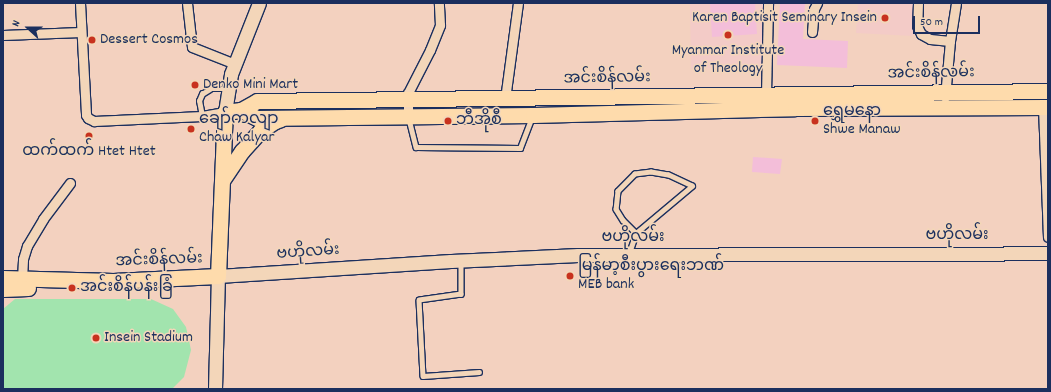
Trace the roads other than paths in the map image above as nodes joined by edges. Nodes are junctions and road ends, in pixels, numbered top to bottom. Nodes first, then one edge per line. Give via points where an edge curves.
1 (80, 3) edge
2 (187, 3) edge
3 (259, 3) edge
4 (440, 3) edge
5 (518, 3) edge
6 (768, 3) edge
7 (817, 3) edge
8 (918, 3) edge
9 (956, 3) edge
10 (81, 32) junction
11 (812, 32) dead end
12 (3, 35) edge
13 (950, 41) junction
14 (235, 64) junction
15 (228, 89) junction
16 (1048, 90) edge
17 (945, 92) junction
18 (766, 94) junction
19 (706, 95) junction
20 (593, 97) junction
21 (505, 98) junction
22 (409, 99) junction
23 (795, 101) junction
24 (1046, 107) edge
25 (946, 108) junction
26 (241, 110) junction
27 (705, 110) junction
28 (225, 112) junction
29 (594, 113) junction
30 (533, 115) junction
31 (202, 116) junction
32 (289, 116) junction
33 (408, 116) junction
34 (223, 179) junction
35 (70, 183) dead end
36 (636, 233) junction
37 (1048, 238) edge
38 (1048, 253) edge
39 (628, 255) junction
40 (461, 260) junction
41 (218, 276) junction
42 (3, 278) edge
43 (22, 279) junction
44 (48, 279) junction
45 (3, 289) edge
46 (479, 372) dead end
47 (215, 389) edge

1 - 10 street
2 - 14 street via 192,47
3 - 14 main road
4 - 22 street via 440,25 412,83 408,93
5 - 21 street
6 - 18 street
7 - 11 street
8 - 13 street via 917,26 922,34 930,39
9 - 13 street
10 - 12 street
10 - 31 street via 88,118 94,121
13 - 17 street
14 - 15 main road
15 - 28 main road
15 - 31 lane via 210,89 202,94 199,101
16 - 17 main road, အင်းစိန်လမ်း
17 - 23 main road, အင်းစိန်လမ်း
17 - 25 street
18 - 19 main road, အင်းစိန်လမ်း
18 - 23 main road, အင်းစိန်လမ်း
19 - 20 main road, အင်းစိန်လမ်း
19 - 27 main road
20 - 21 main road, အင်းစိန်လမ်း
20 - 29 main road
21 - 22 main road, အင်းစိန်လမ်း
22 - 26 main road, အင်းစိန်လမ်း via 257,101
22 - 33 street
23 - 25 main road, အင်းစိန်လမ်း
23 - 27 main road, အင်းစိန်လမ်း
24 - 25 main road, အင်းစိန်လမ်း
24 - 37 street
26 - 28 main road, အင်းစိန်လမ်း
26 - 32 main road, အင်းစိန်လမ်း via 257,118
27 - 29 main road, အင်းစိန်လမ်း
28 - 31 street
28 - 34 main road, အင်းစိန်လမ်း
29 - 30 main road, အင်းစိန်လမ်း
30 - 33 main road, အင်းစိန်လမ်း
30 - 33 lane via 520,148 416,147
32 - 33 main road, အင်းစိန်လမ်း
32 - 34 main road, အင်းစိန်လမ်း via 260,130
34 - 41 main road, အင်းစိန်လမ်း
35 - 43 street via 43,219 27,246 23,259
36 - 36 lane via 623,220 616,208 618,191 635,174 651,172 668,175 692,186
36 - 39 lane
38 - 39 main road, ဗဟိုလမ်း
39 - 40 main road, ဗဟိုလမ်း
40 - 41 main road, ဗဟိုလမ်း
40 - 46 lane via 461,294 419,300 424,376
41 - 44 main road, အင်းစိန်လမ်း via 114,281
41 - 47 main road
42 - 43 main road, အင်းစိန်လမ်း
43 - 44 main road, အင်းစိန်လမ်း
44 - 45 main road via 30,288

